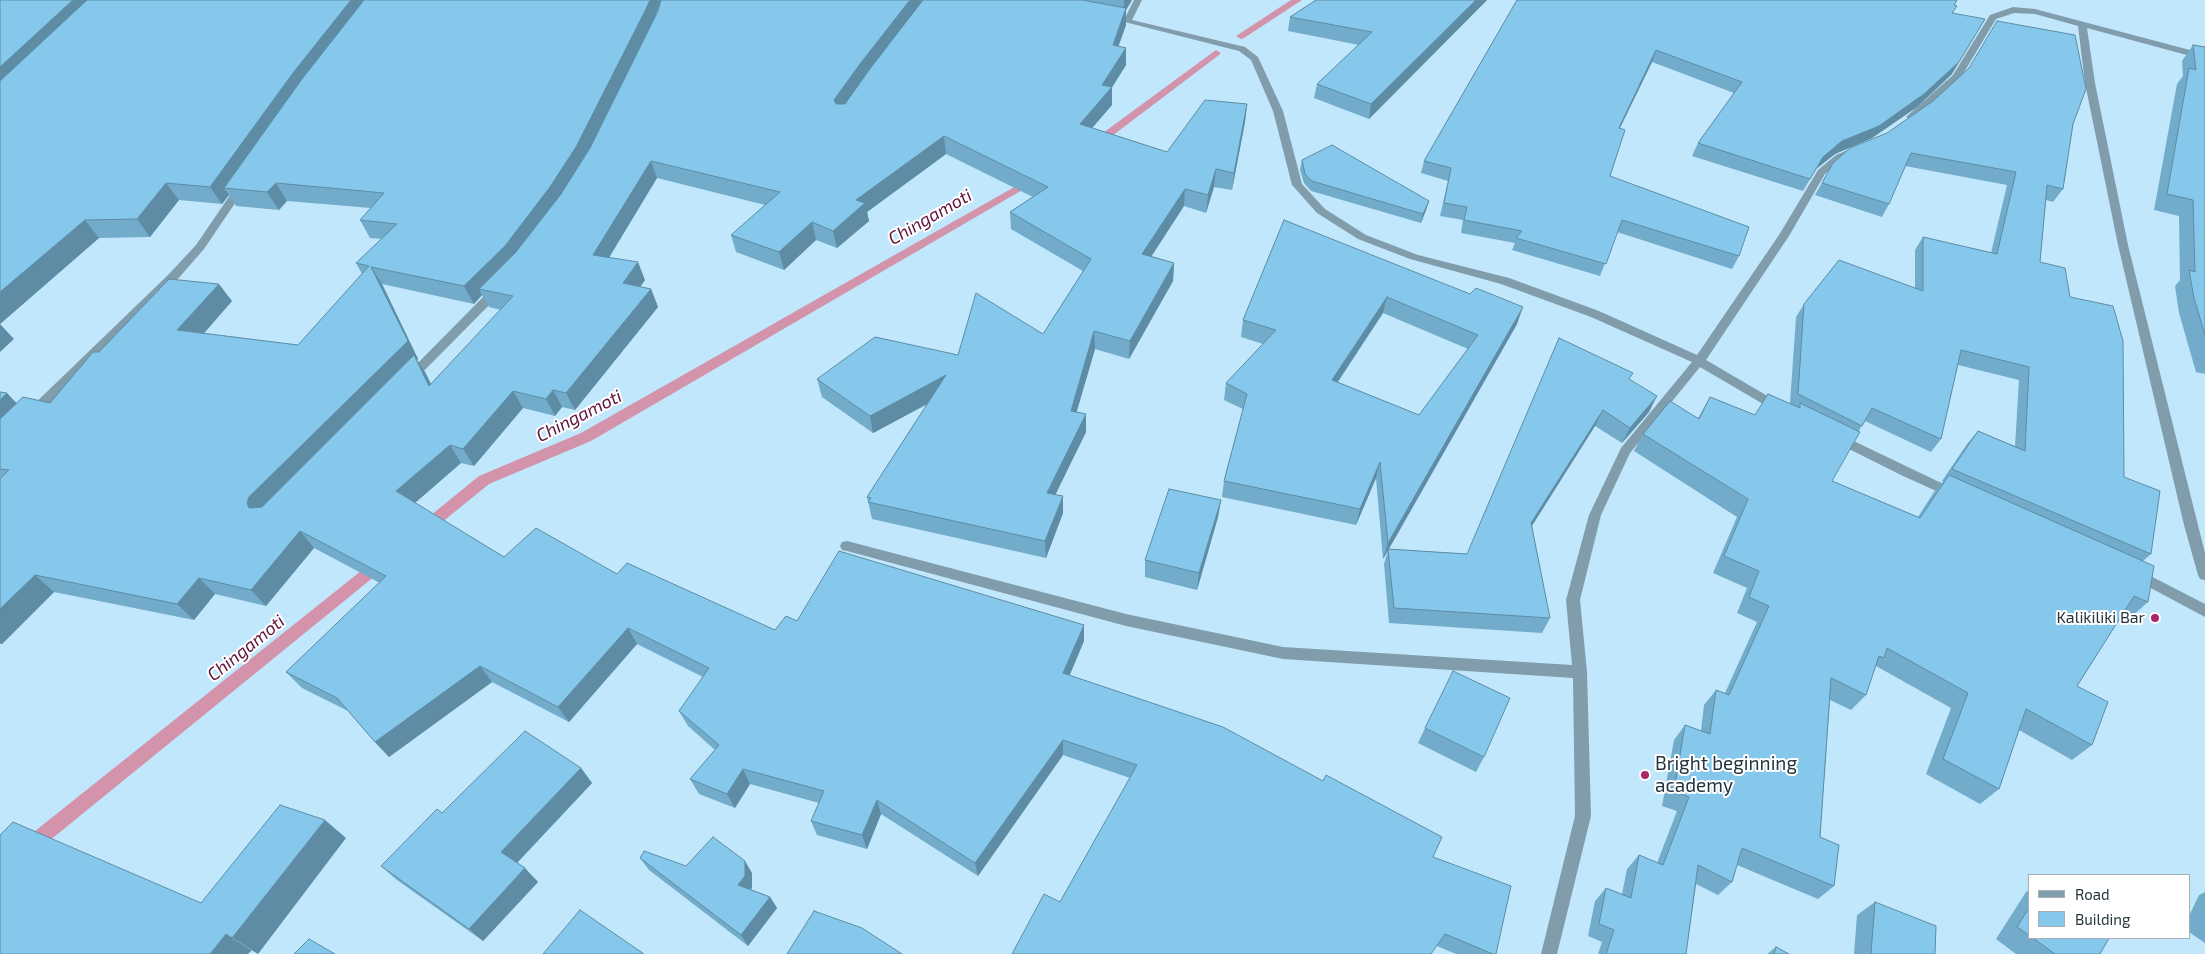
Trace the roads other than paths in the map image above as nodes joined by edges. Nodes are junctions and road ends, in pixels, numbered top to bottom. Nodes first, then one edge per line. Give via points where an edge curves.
1 (1138, 0) edge
2 (1100, 16) edge
3 (1128, 20) junction
4 (2082, 26) junction
5 (2205, 57) edge
6 (1898, 126) edge
7 (1867, 146) edge
8 (246, 181) edge
9 (506, 281) edge
10 (1699, 361) junction
11 (401, 386) edge
12 (1791, 415) edge
13 (22, 423) edge
14 (1825, 432) edge
15 (1962, 497) edge
16 (847, 546) dead end
17 (2126, 569) edge
18 (2205, 575) edge
19 (2205, 611) edge
20 (1580, 672) junction
21 (1549, 954) edge

1 - 3 street
2 - 3 street
3 - 10 street via 1242,49 1256,59 1278,111 1297,185 1321,211 1362,237 1414,258 1505,281 1595,314
4 - 5 street
4 - 6 street via 2012,10 1993,17 1957,77
4 - 18 street via 2090,83 2123,245
7 - 10 street via 1839,157 1821,172 1784,236
8 - 13 street via 200,248
9 - 11 street
10 - 12 street
10 - 20 street via 1625,451 1595,515 1573,600
14 - 15 street
16 - 20 street via 1126,620 1283,653
17 - 19 street
20 - 21 street via 1583,816

